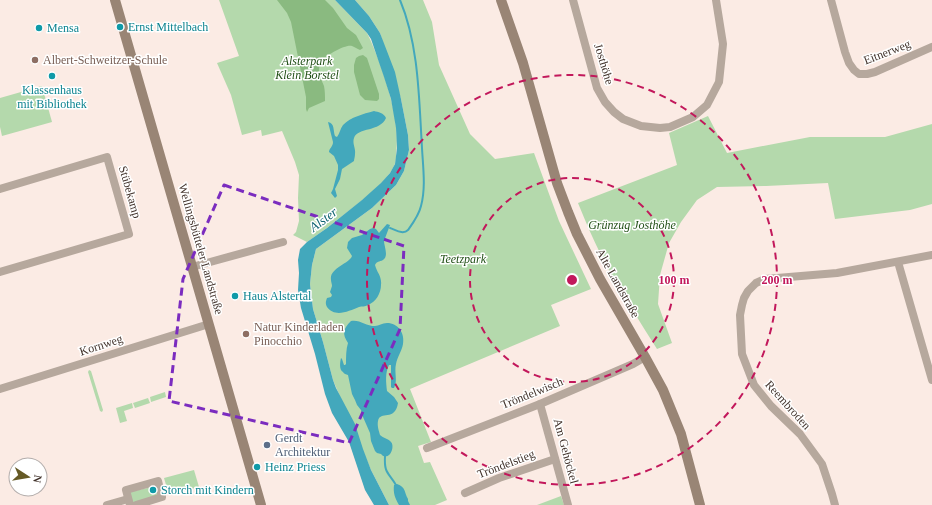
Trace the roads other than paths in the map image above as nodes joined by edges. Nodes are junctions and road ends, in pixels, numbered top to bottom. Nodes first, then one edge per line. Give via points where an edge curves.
1 (115, 0) edge
2 (501, 0) edge
3 (573, 0) edge
4 (716, 0) edge
5 (831, 0) edge
6 (932, 47) edge
7 (0, 189) edge
8 (284, 242) dead end
9 (932, 255) edge
10 (898, 262) junction
11 (192, 267) junction
12 (0, 272) edge
13 (209, 324) junction
14 (645, 356) junction
15 (932, 380) edge
16 (0, 390) edge
17 (540, 404) junction
18 (427, 448) dead end
19 (555, 459) junction
20 (465, 493) dead end
21 (129, 502) edge
22 (106, 505) edge
23 (136, 505) edge
24 (261, 505) edge
25 (568, 505) edge
26 (700, 505) edge
27 (835, 505) edge

1 - 11 main road, Wellingsbütteler Landstraße
2 - 14 main road, Alte Landstraße via 523,63 557,183 577,234 600,280
3 - 4 street, Josthöhe via 598,88 605,102 628,122 660,128 670,128 693,117 707,105 719,82 722,44
5 - 6 street, Eitnerweg via 849,63 859,74 875,72
7 - 12 street, Stübekamp via 107,157 129,234
8 - 11 street
9 - 10 street, Reembroden
10 - 15 street
10 - 27 street, Reembroden via 837,273 765,279 748,291 742,305 742,354 754,385 800,434 822,464
11 - 13 main road, Wellingsbütteler Landstraße
13 - 16 street, Kornweg
13 - 24 main road, Wellingsbütteler Landstraße
14 - 17 street, Tröndelwisch via 633,364
14 - 26 main road, Alte Landstraße via 663,390 681,434
17 - 18 street, Tröndelwisch
17 - 19 street, Am Gehöckel
19 - 20 street, Tröndelstieg via 499,478
19 - 25 street, Am Gehöckel
21 - 22 street
21 - 23 street via 126,490 158,481 162,497

